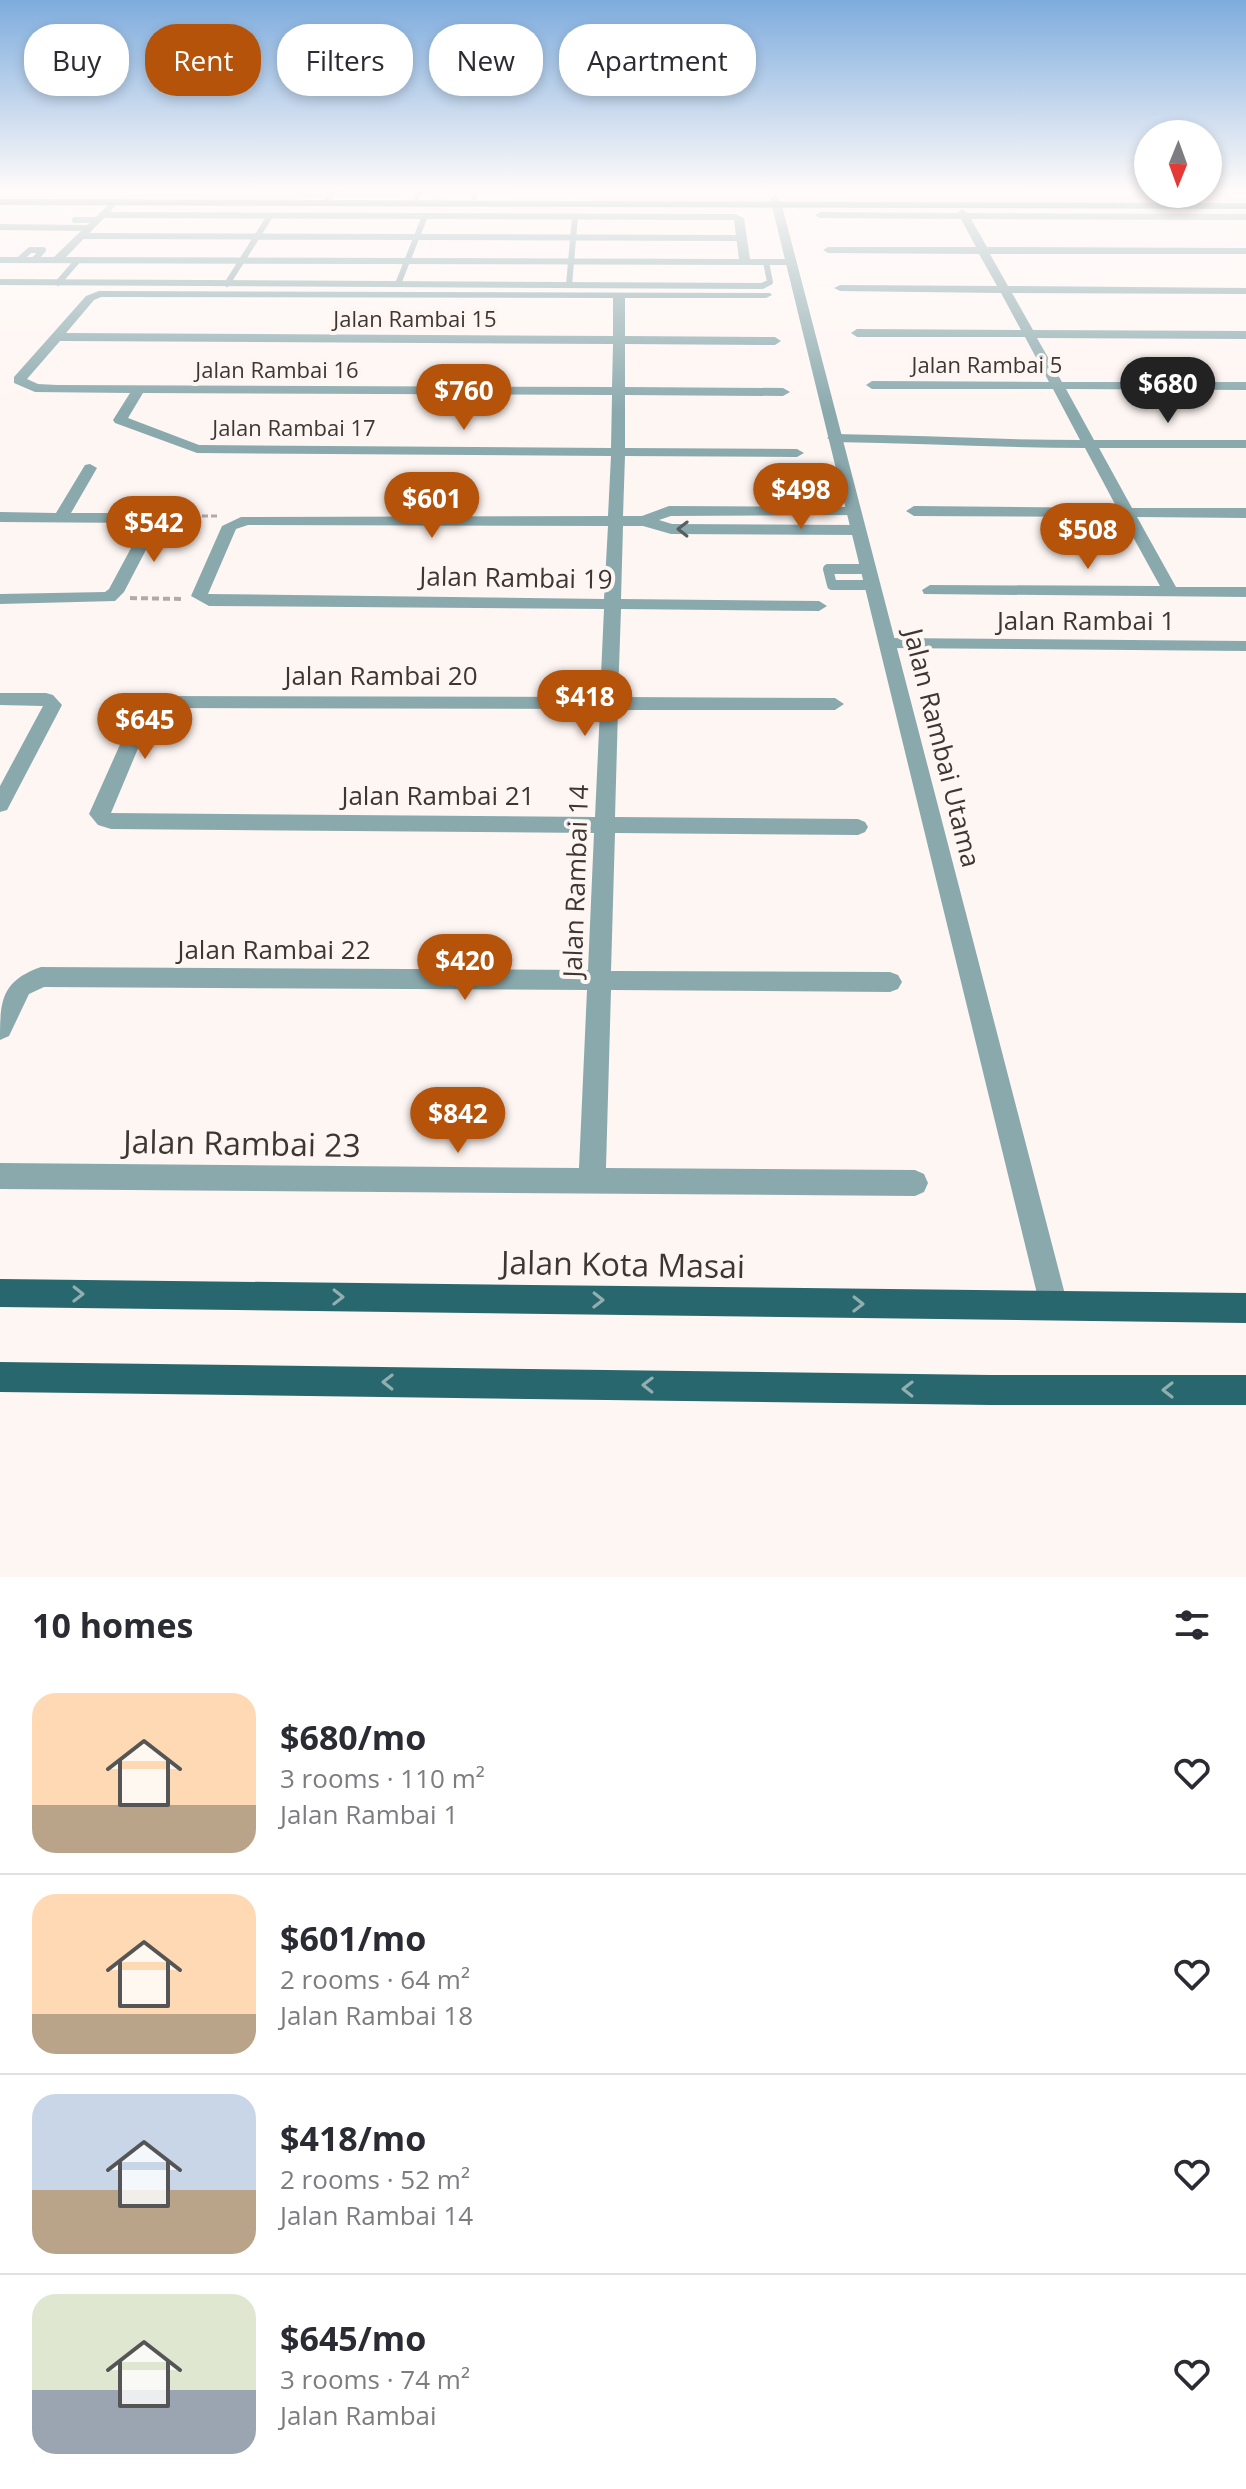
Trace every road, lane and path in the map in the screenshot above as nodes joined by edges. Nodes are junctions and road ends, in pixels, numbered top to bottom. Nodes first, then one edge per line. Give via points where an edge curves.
1 (74, 265) edge
2 (240, 265) edge
3 (406, 265) edge
4 (570, 265) edge
5 (767, 265) edge
6 (791, 265) edge
7 (992, 265) edge
8 (0, 282) edge
9 (58, 283) junction
10 (227, 284) junction
11 (398, 284) junction
12 (569, 285) junction
13 (840, 288) dead end
14 (1005, 289) junction
15 (1246, 291) edge
16 (619, 295) junction
17 (766, 295) dead end
18 (857, 333) dead end
19 (1029, 334) junction
20 (1246, 335) edge
21 (56, 337) junction
22 (619, 340) junction
23 (775, 341) dead end
24 (872, 385) dead end
25 (1058, 386) junction
26 (1246, 386) edge
27 (139, 389) junction
28 (618, 392) junction
29 (783, 392) dead end
30 (836, 444) junction
31 (1090, 444) junction
32 (1246, 444) edge
33 (618, 452) junction
34 (797, 453) dead end
35 (90, 468) dead end
36 (722, 511) junction
37 (914, 511) dead end
38 (853, 512) junction
39 (1127, 512) junction
40 (1246, 513) edge
41 (165, 515) dead end
42 (214, 516) dead end
43 (0, 517) edge
44 (61, 517) junction
45 (616, 521) junction
46 (644, 521) junction
47 (724, 529) junction
48 (857, 530) junction
49 (930, 590) dead end
50 (1171, 592) junction
51 (1246, 592) edge
52 (121, 598) dead end
53 (0, 599) edge
54 (177, 599) dead end
55 (611, 605) junction
56 (819, 606) dead end
57 (886, 643) junction
58 (1246, 646) edge
59 (0, 699) edge
60 (608, 703) junction
61 (835, 704) dead end
62 (0, 805) edge
63 (114, 821) joint
64 (604, 826) junction
65 (858, 827) dead end
66 (599, 979) junction
67 (890, 982) dead end
68 (0, 1029) edge
69 (0, 1176) edge
70 (592, 1181) junction
71 (915, 1183) dead end
72 (0, 1293) edge
73 (1054, 1306) junction
74 (1246, 1308) edge
75 (0, 1377) edge
76 (1246, 1390) edge

1 - 9 lane
2 - 10 lane
3 - 11 lane
4 - 12 lane
5 - 12 lane via 770,282 765,286
6 - 30 street, Jalan Rambai Utama
7 - 14 street
8 - 9 lane
9 - 10 lane
10 - 11 lane
11 - 12 lane
13 - 14 street
14 - 15 street
14 - 19 street
16 - 17 street
16 - 21 street via 104,294 90,298
16 - 22 street, Jalan Rambai 14
18 - 19 street
19 - 20 street
19 - 25 street
21 - 22 street, Jalan Rambai 15
21 - 27 street, Jalan Rambai 16 via 19,380 37,388
22 - 23 street, Jalan Rambai 15
22 - 28 street, Jalan Rambai 14
24 - 25 street, Jalan Rambai 5
25 - 26 street, Jalan Rambai 5
25 - 31 street
27 - 28 street, Jalan Rambai 16
27 - 33 street, Jalan Rambai 17 via 120,420 197,449
28 - 29 street, Jalan Rambai 16
28 - 33 street, Jalan Rambai 14
30 - 31 street via 938,450 969,444
30 - 38 street, Jalan Rambai Utama
31 - 32 street
31 - 39 street
33 - 34 street, Jalan Rambai 17
33 - 45 street, Jalan Rambai 14
35 - 44 street
36 - 38 street
36 - 46 street via 669,511
36 - 47 street
37 - 39 street
38 - 48 street, Jalan Rambai Utama
39 - 40 street
39 - 50 street
41 - 42 path
43 - 44 street
44 - 53 street via 137,518 152,525 116,592 104,599
45 - 46 street
45 - 55 street, Jalan Rambai 14
45 - 55 street, Jalan Rambai 19 via 236,522 200,593 201,599 212,601
47 -> 46 street via 671,529
47 - 48 street
48 - 57 street, Jalan Rambai Utama
49 - 50 street
50 - 51 street
52 - 54 path
55 - 56 street, Jalan Rambai 19
55 - 60 street, Jalan Rambai 14
57 - 58 lane, Jalan Rambai 1
57 - 73 street, Jalan Rambai Utama
59 - 62 street via 46,699 52,709
60 - 61 street, Jalan Rambai 20
60 - 63 street, Jalan Rambai 20 via 152,704 144,711 100,809 101,818
60 - 64 street, Jalan Rambai 14
63 - 64 street, Jalan Rambai 21
64 - 65 street, Jalan Rambai 21
64 - 66 street, Jalan Rambai 14
66 - 67 street, Jalan Rambai 22
66 - 68 street, Jalan Rambai 22 via 41,977 21,987
66 - 70 street, Jalan Rambai 14
69 - 70 street, Jalan Rambai 23
70 - 71 street, Jalan Rambai 23
72 -> 73 main road, Jalan Kota Masai
73 - 74 main road, Jalan Kota Masai
76 -> 75 main road

